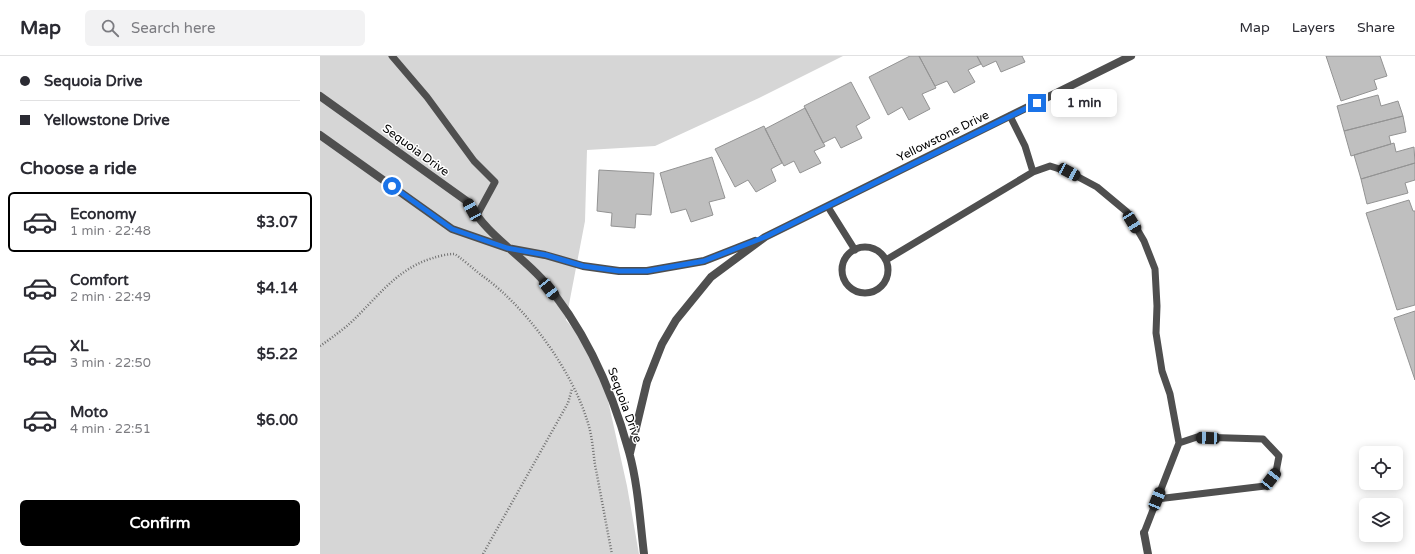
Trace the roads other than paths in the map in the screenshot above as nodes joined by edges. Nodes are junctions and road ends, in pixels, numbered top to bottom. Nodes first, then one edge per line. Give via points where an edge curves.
1 (392, 56) edge
2 (1131, 56) edge
3 (320, 96) edge
4 (1010, 116) junction
5 (320, 135) edge
6 (1033, 172) junction
7 (828, 207) junction
8 (476, 217) junction
9 (765, 237) junction
10 (507, 248) junction
11 (855, 250) junction
12 (886, 260) junction
13 (1179, 443) junction
14 (630, 453) junction
15 (1157, 499) junction
16 (1144, 532) joint
17 (644, 554) edge
18 (1148, 554) edge

1 - 8 lane via 427,97 474,161 495,182
2 - 4 street, Yellowstone Drive
3 - 8 street, Sequoia Drive via 468,202
4 - 6 lane via 1025,146
4 - 7 street, Yellowstone Drive
5 - 10 street, Sequoia Drive via 452,229
6 - 12 lane
6 - 13 lane via 1050,166 1069,172 1096,187 1127,212 1144,241 1155,269 1156,334
7 - 9 street, Yellowstone Drive
7 - 11 lane
8 - 10 street, Sequoia Drive
9 - 10 street, Yellowstone Drive via 704,261 647,271 619,271 583,266 546,255
9 - 14 street, Yellowstone Drive via 711,277 676,320 662,344 647,382
10 - 14 street, Sequoia Drive via 540,278 558,300 587,346 607,387
11 - 12 lane via 869,248 881,254
11 - 12 lane via 845,260 843,274 850,287 857,292 872,292 885,283 888,268
13 - 15 lane
13 - 15 lane via 1197,437 1263,439 1279,456 1276,472 1265,486
14 - 17 street, Sequoia Drive
15 - 16 lane
16 - 18 street

